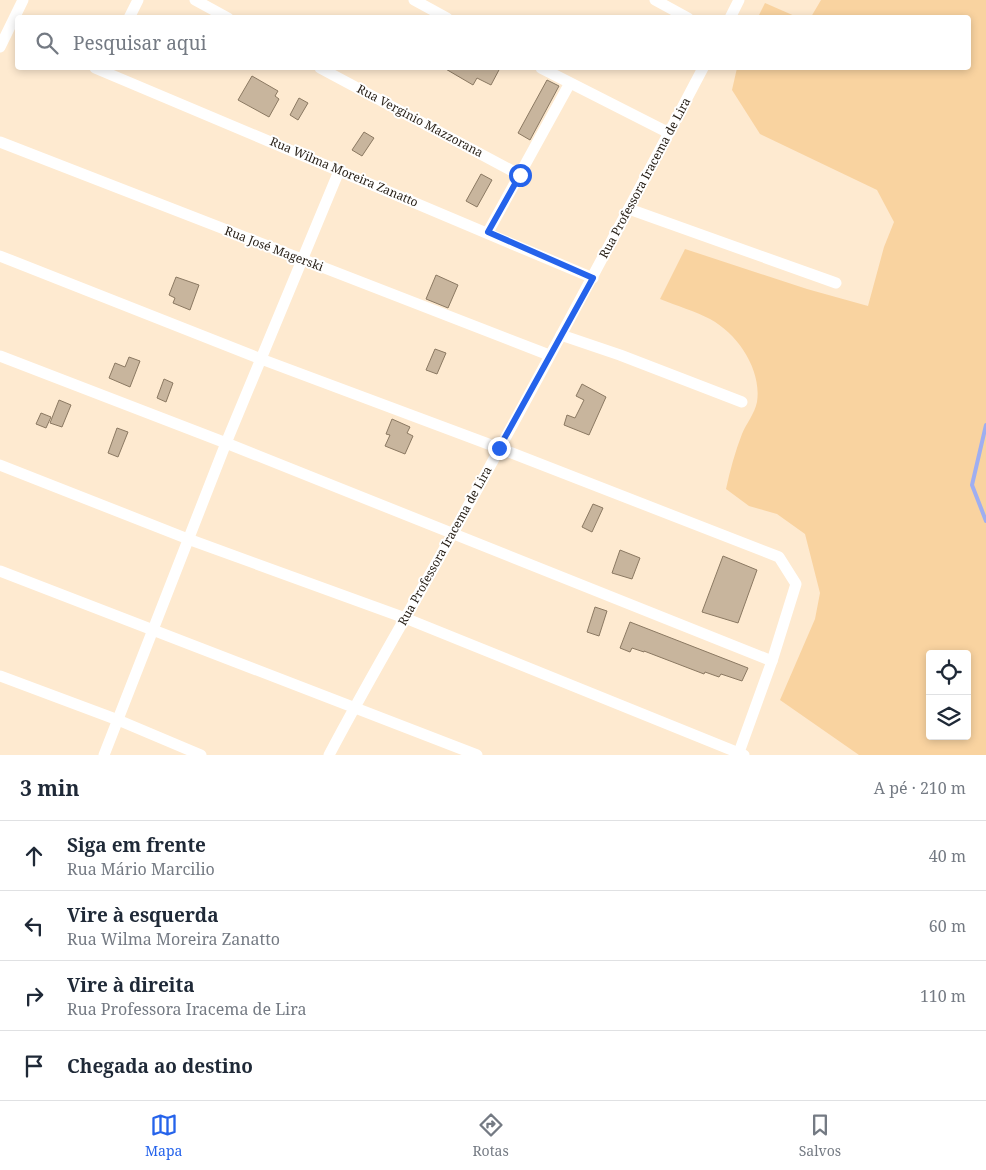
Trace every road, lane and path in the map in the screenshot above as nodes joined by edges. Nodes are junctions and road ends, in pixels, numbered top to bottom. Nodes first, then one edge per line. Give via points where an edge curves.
1 (23, 0) edge
2 (138, 0) edge
3 (195, 0) edge
4 (655, 0) edge
5 (739, 0) edge
6 (421, 1) edge
7 (16, 15) edge
8 (130, 15) edge
9 (222, 15) edge
10 (442, 15) edge
11 (682, 15) edge
12 (732, 15) edge
13 (15, 17) edge
14 (8, 31) edge
15 (0, 47) edge
16 (105, 70) edge
17 (324, 70) edge
18 (545, 70) edge
19 (702, 70) edge
20 (570, 83) junction
21 (669, 133) junction
22 (0, 142) edge
23 (339, 170) junction
24 (520, 175) junction
25 (629, 209) junction
26 (488, 232) junction
27 (0, 256) edge
28 (302, 259) junction
29 (593, 278) junction
30 (836, 283) dead end
31 (561, 335) junction
32 (549, 355) junction
33 (0, 356) edge
34 (261, 359) junction
35 (742, 402) dead end
36 (226, 443) junction
37 (499, 448) junction
38 (0, 465) edge
39 (452, 534) junction
40 (188, 539) junction
41 (0, 571) edge
42 (405, 618) junction
43 (154, 629) junction
44 (772, 661) junction
45 (0, 676) edge
46 (354, 707) junction
47 (118, 720) junction
48 (741, 754) edge
49 (104, 755) edge
50 (201, 755) edge
51 (329, 755) edge
52 (477, 755) edge

1 - 7 street
2 - 8 street
3 - 9 street
4 - 11 street
5 - 12 street
6 - 10 street
13 - 14 street
14 - 15 street
16 - 23 street, Rua Wilma Moreira Zanatto
17 - 24 street, Rua Verginio Mazzorana
18 - 20 street
19 - 21 street, Rua Professora Iracema de Lira
20 - 21 street
20 - 24 street
21 - 25 street, Rua Professora Iracema de Lira
22 - 28 street, Rua José Magerski
23 - 26 street, Rua Wilma Moreira Zanatto
23 - 28 street
24 - 26 street
25 - 29 street, Rua Professora Iracema de Lira
25 - 30 street
26 - 29 street, Rua Wilma Moreira Zanatto
27 - 34 street
28 - 32 street, Rua José Magerski
28 - 34 street
29 - 31 street, Rua Professora Iracema de Lira
31 - 32 street, Rua Professora Iracema de Lira
31 - 35 street
32 - 37 street, Rua Professora Iracema de Lira
33 - 36 street
34 - 36 street
34 - 37 street
36 - 39 street
36 - 40 street
37 - 39 street, Rua Professora Iracema de Lira
37 - 44 street via 779,557 796,584
38 - 40 street
39 - 42 street, Rua Professora Iracema de Lira
39 - 44 street
40 - 42 street
40 - 43 street
41 - 43 street
42 - 46 street, Rua Professora Iracema de Lira
42 - 48 street
43 - 46 street
43 - 47 street
44 - 48 street
45 - 47 street
46 - 51 street, Rua Professora Iracema de Lira
46 - 52 street
47 - 49 street
47 - 50 street

